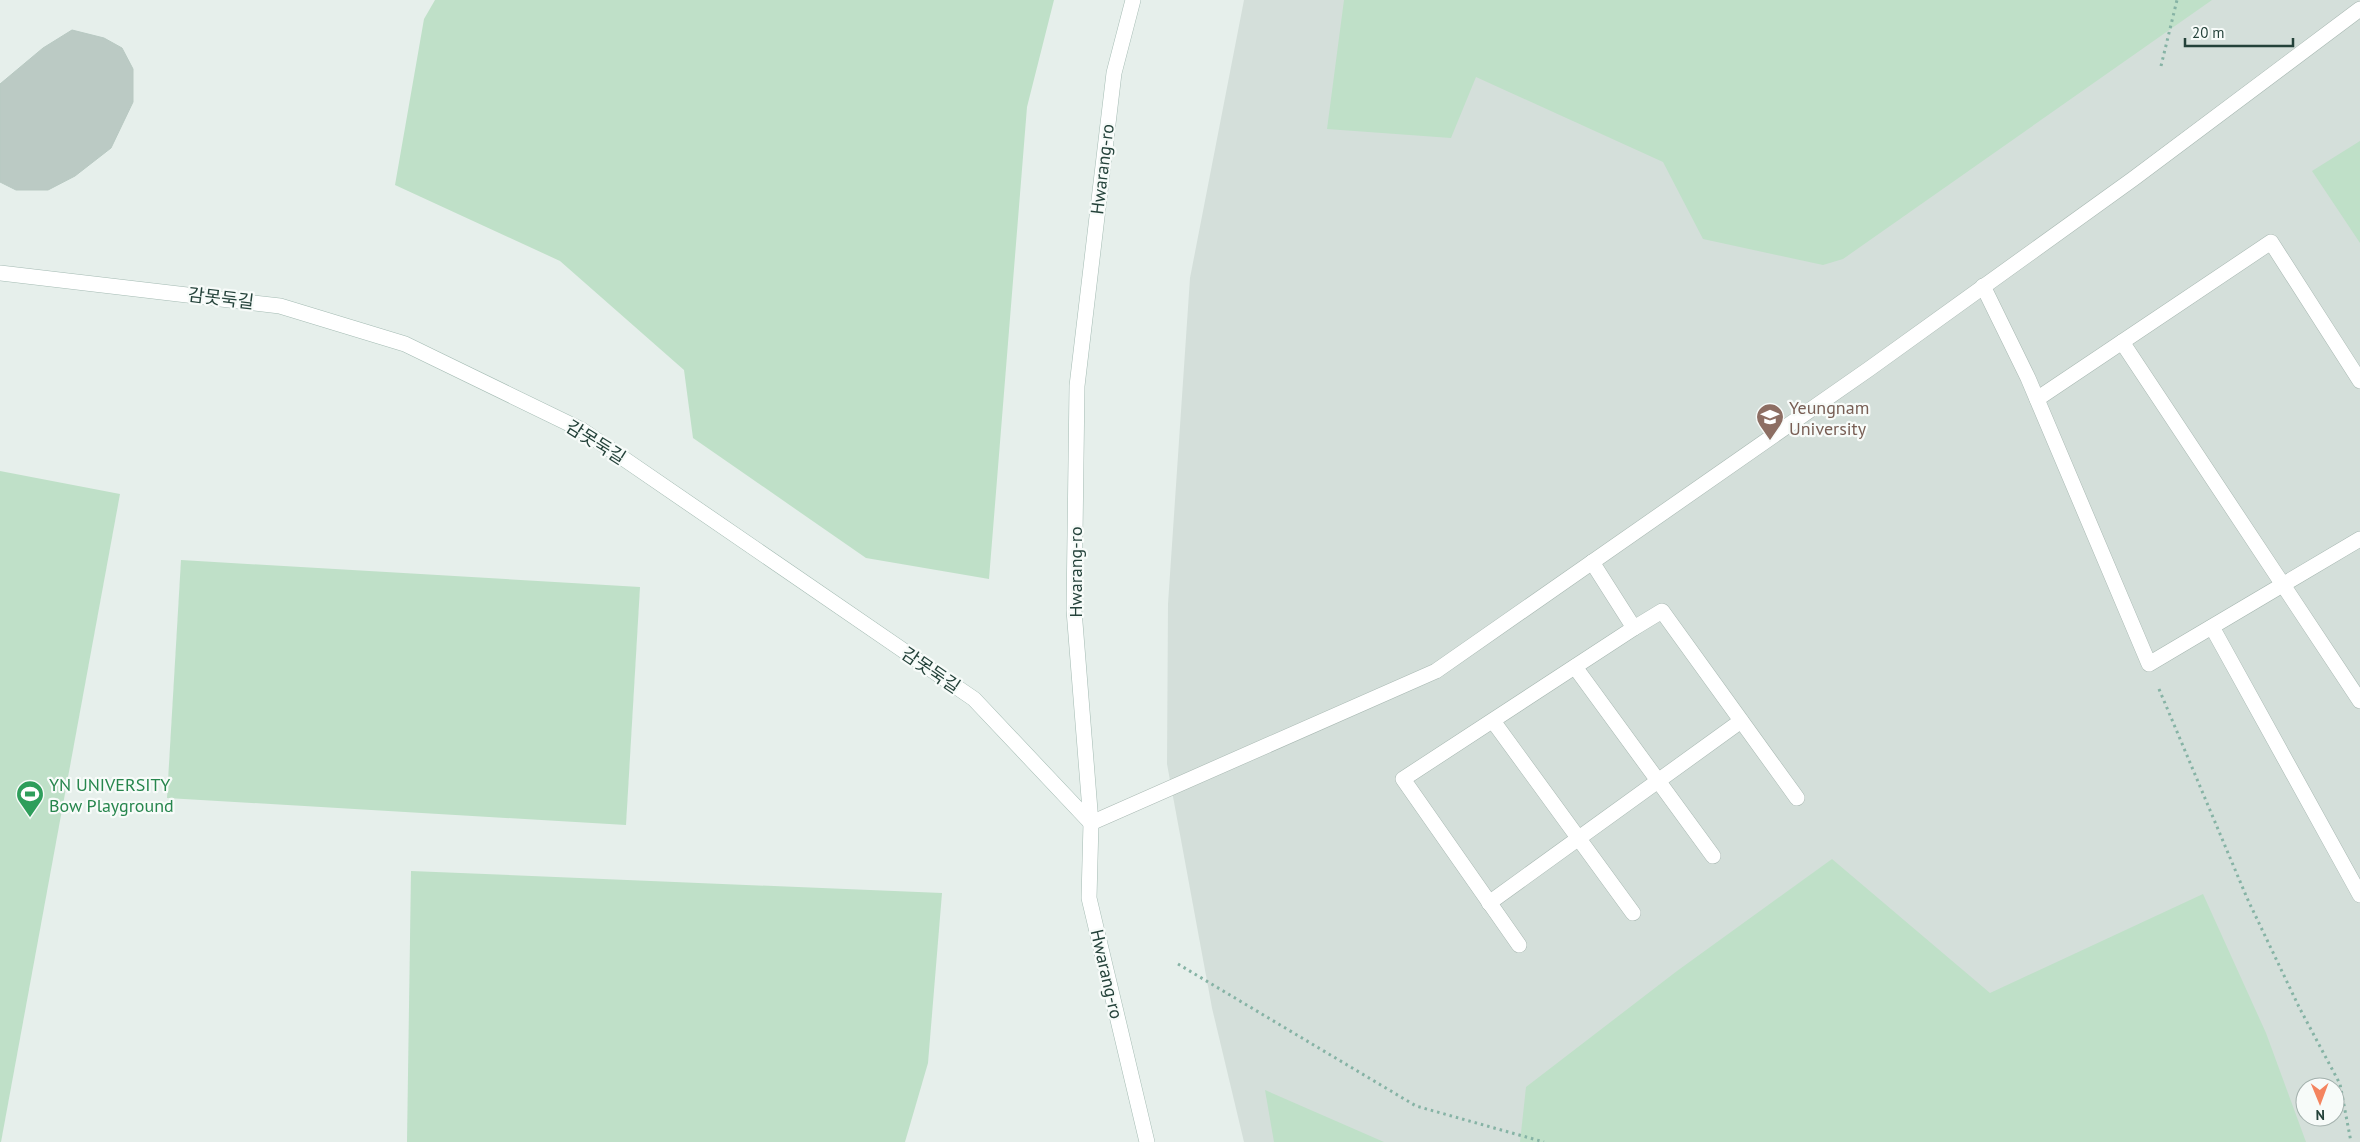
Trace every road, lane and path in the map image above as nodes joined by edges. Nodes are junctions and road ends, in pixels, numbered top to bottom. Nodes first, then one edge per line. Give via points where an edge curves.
1 (1133, 0) edge
2 (2177, 0) edge
3 (2360, 8) edge
4 (2161, 66) dead end
5 (0, 273) edge
6 (1983, 286) junction
7 (2122, 342) junction
8 (2360, 381) edge
9 (2036, 399) junction
10 (2360, 538) edge
11 (1592, 562) junction
12 (2283, 585) junction
13 (2212, 627) junction
14 (1634, 628) junction
15 (2149, 664) junction
16 (1575, 667) junction
17 (2360, 701) edge
18 (1493, 721) junction
19 (1741, 721) junction
20 (1659, 782) junction
21 (1797, 798) dead end
22 (1091, 823) junction
23 (1580, 839) junction
24 (1713, 856) dead end
25 (2360, 896) edge
26 (1489, 902) junction
27 (1633, 913) dead end
28 (1518, 945) dead end
29 (1178, 964) dead end
30 (1146, 1142) edge
31 (1544, 1142) edge
32 (2351, 1142) edge

1 - 22 street, Hwarang-ro via 1114,73 1076,386 1074,610
2 - 4 path
3 - 6 street via 2156,162
5 - 22 street, 감못둑길 via 280,306 405,344 582,430 974,699
6 - 9 street
6 - 11 street
7 - 8 street via 2271,242
7 - 9 street
7 - 12 street
9 - 15 street
10 - 12 street
11 - 14 street
11 - 22 street via 1436,671
12 - 13 street
12 - 17 street
13 - 15 street
13 - 25 street
14 - 16 street
14 - 19 street via 1662,611
15 - 32 path via 2247,898 2298,1007 2340,1084
16 - 18 street
16 - 20 street
18 - 23 street
18 - 26 street via 1404,779
19 - 20 street
19 - 21 street
20 - 23 street
20 - 24 street
22 - 30 street, Hwarang-ro via 1089,898
23 - 26 street
23 - 27 street
26 - 28 street
29 - 31 path via 1416,1106

